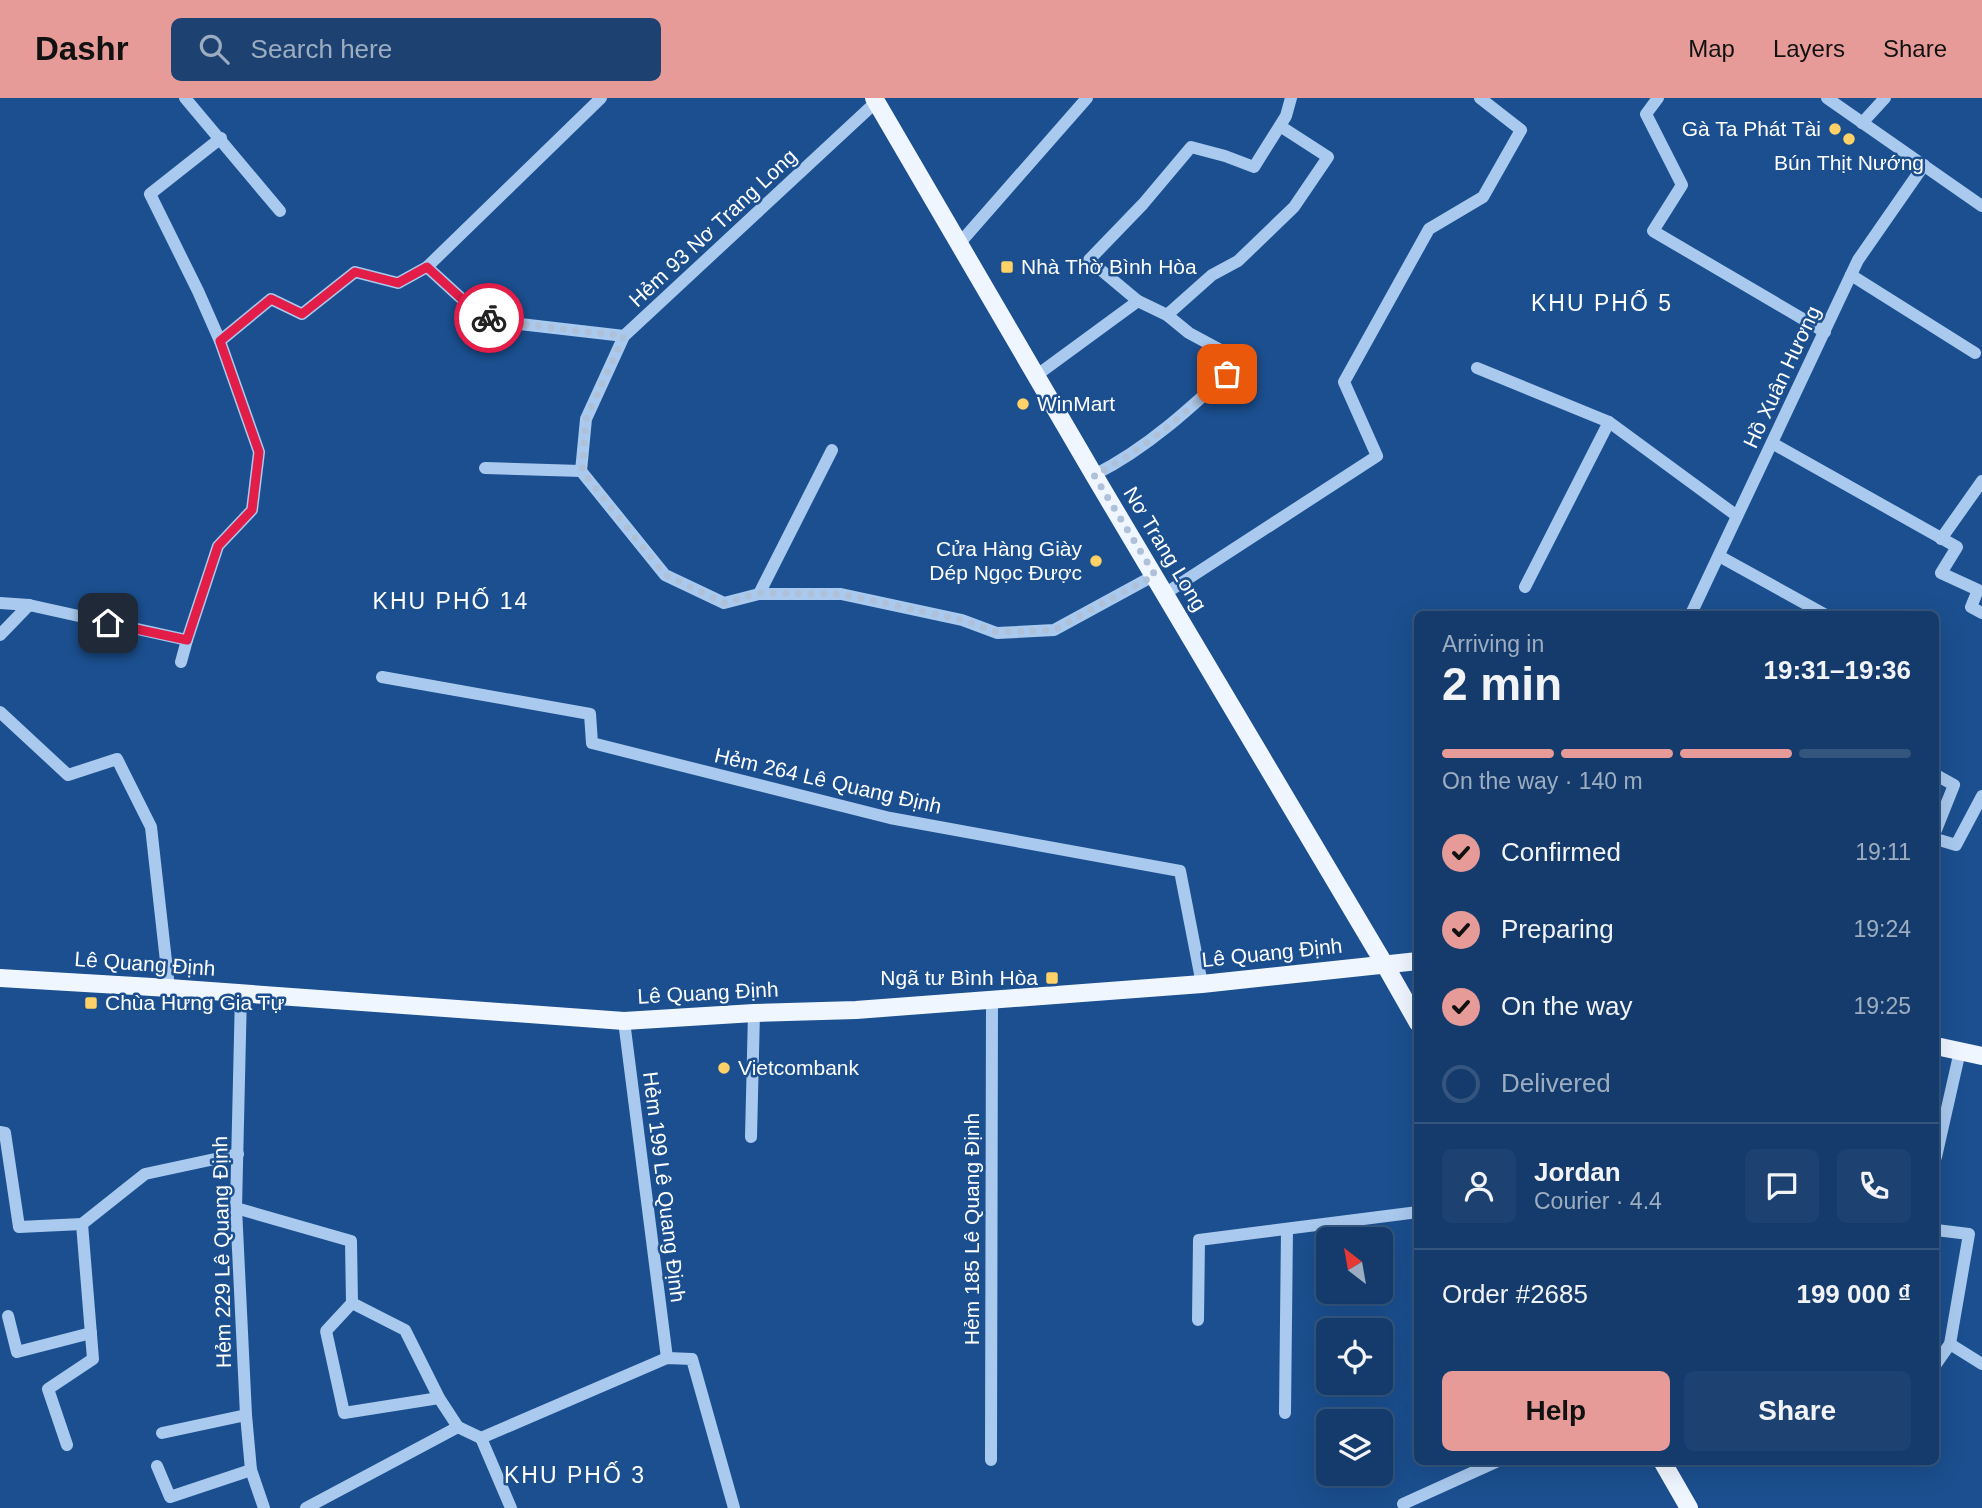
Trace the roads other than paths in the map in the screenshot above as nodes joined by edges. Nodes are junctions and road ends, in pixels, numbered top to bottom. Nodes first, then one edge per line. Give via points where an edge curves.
1 (186, 98) edge
2 (601, 98) edge
3 (1087, 98) edge
4 (1291, 98) edge
5 (1480, 98) edge
6 (1827, 98) edge
7 (1885, 98) edge
8 (875, 100) edge
9 (1653, 100) edge
10 (1862, 123) junction
11 (1280, 126) junction
12 (221, 138) junction
13 (1924, 165) junction
14 (1982, 206) edge
15 (280, 211) dead end
16 (959, 244) junction
17 (427, 267) junction
18 (1851, 275) junction
19 (1138, 301) junction
20 (1167, 316) junction
21 (1825, 332) junction
22 (624, 336) junction
23 (220, 341) junction
24 (1975, 353) dead end
25 (1477, 368) dead end
26 (1037, 375) junction
27 (1609, 422) junction
28 (1772, 443) junction
29 (832, 450) dead end
30 (485, 468) dead end
31 (582, 471) junction
32 (1094, 475) junction
33 (1982, 481) edge
34 (1737, 516) junction
35 (1941, 539) junction
36 (1719, 556) junction
37 (1155, 575) junction
38 (1525, 587) dead end
39 (759, 593) junction
40 (1166, 593) junction
41 (0, 603) edge
42 (29, 605) junction
43 (1692, 611) edge
44 (1819, 611) edge
45 (1982, 613) edge
46 (0, 635) edge
47 (187, 640) junction
48 (181, 662) dead end
49 (382, 677) dead end
50 (0, 712) edge
51 (1939, 777) edge
52 (1982, 796) edge
53 (1939, 822) edge
54 (1939, 840) edge
55 (1414, 961) edge
56 (1385, 965) junction
57 (0, 978) edge
58 (1202, 984) junction
59 (169, 988) junction
60 (241, 993) junction
61 (992, 998) junction
62 (754, 1013) junction
63 (1414, 1016) edge
64 (624, 1021) junction
65 (1939, 1047) edge
66 (1960, 1051) junction
67 (1982, 1056) edge
68 (0, 1132) edge
69 (751, 1137) dead end
70 (1939, 1144) edge
71 (238, 1154) junction
72 (236, 1208) junction
73 (1414, 1213) edge
74 (82, 1224) junction
75 (1287, 1229) junction
76 (1939, 1230) edge
77 (352, 1303) junction
78 (8, 1316) dead end
79 (1198, 1321) dead end
80 (91, 1333) junction
81 (1950, 1344) junction
82 (667, 1358) junction
83 (1939, 1360) edge
84 (1982, 1364) edge
85 (439, 1398) junction
86 (1284, 1413) dead end
87 (246, 1415) junction
88 (458, 1427) junction
89 (162, 1433) dead end
90 (481, 1438) junction
91 (67, 1445) dead end
92 (990, 1460) dead end
93 (1489, 1465) edge
94 (1664, 1465) edge
95 (157, 1466) dead end
96 (251, 1470) junction
97 (172, 1503) edge
98 (1403, 1504) dead end
99 (506, 1506) edge
100 (264, 1508) edge
101 (306, 1508) edge
102 (734, 1508) edge
103 (1689, 1508) edge

1 - 12 street
2 - 17 street
3 - 16 street
4 - 11 street
5 - 40 street via 1521,130 1483,197 1429,229 1344,382 1377,456
6 - 10 street
7 - 10 street
8 - 16 main road, Nơ Trang Long
8 - 22 street, Hẻm 93 Nơ Trang Long
9 - 21 street via 1646,114 1682,185 1653,231
10 - 13 street
11 - 19 street via 1254,167 1191,147 1088,260
11 - 20 street via 1328,157 1294,207 1238,261 1212,275
12 - 15 street
12 - 23 street via 150,194
13 - 14 street
13 - 18 street, Hồ Xuân Hương
16 - 26 main road, Nơ Trang Long
17 - 22 street via 474,310 494,321
17 - 23 street via 398,283 355,272 302,314 271,299
18 - 21 street, Hồ Xuân Hương
18 - 24 street
19 - 20 street
19 - 26 street
20 - 32 street via 1241,361 1163,430
21 - 28 street, Hồ Xuân Hương
22 - 31 street, Hẻm 93 Nơ Trang Long via 586,419
23 - 47 street via 259,452 254,498 252,510 218,546
25 - 27 street
26 - 32 main road, Nơ Trang Long
27 - 34 street
27 - 38 street
28 - 34 street, Hồ Xuân Hương
28 - 35 street
29 - 39 street
30 - 31 street
31 - 39 street via 665,575 724,603
32 - 37 main road, Nơ Trang Long
33 - 35 street
34 - 36 street, Hồ Xuân Hương
35 - 45 street via 1957,547 1941,573 1978,590 1971,607
36 - 43 street, Hồ Xuân Hương
36 - 44 street
37 - 39 street via 1054,630 997,632 841,594
37 - 40 main road, Nơ Trang Long
40 - 56 main road, Nơ Trang Long
41 - 42 street
42 - 46 street
42 - 47 street
47 - 48 street
49 - 58 street, Hẻm 264 Lê Quang Định via 590,714 593,743 890,818 1180,870
50 - 59 street via 68,775 117,759 151,827
51 - 53 street via 1954,785
52 - 54 street via 1956,845
55 - 56 main road, Lê Quang Định
56 - 58 main road, Lê Quang Định
56 - 63 main road, Nơ Trang Long
57 - 59 main road, Lê Quang Định
58 - 61 main road, Lê Quang Định
59 - 60 main road, Lê Quang Định
60 - 64 main road, Lê Quang Định
60 - 71 street, Hẻm 229 Lê Quang Định
61 - 62 main road, Lê Quang Định
61 - 92 street, Hẻm 185 Lê Quang Định
62 - 64 main road, Lê Quang Định
62 - 69 street
64 - 82 street, Hẻm 199 Lê Quang Định
65 - 66 main road
66 - 67 main road
66 - 70 street
68 - 74 street via 5,1133 19,1227
71 - 72 street, Hẻm 229 Lê Quang Định
71 - 74 street via 145,1174
72 - 77 street via 351,1241
72 - 87 street, Hẻm 229 Lê Quang Định
73 - 75 street
74 - 80 street
75 - 79 street via 1199,1240
75 - 86 street
76 - 81 street via 1969,1234
77 - 85 street via 405,1330
77 - 85 street via 326,1331 344,1413
78 - 80 street via 17,1352
80 - 91 street via 93,1359 48,1389
81 - 83 street
81 - 84 street
82 - 90 street
82 - 102 street via 692,1359
85 - 88 street
87 - 89 street
87 - 96 street, Hẻm 229 Lê Quang Định
88 - 90 street
88 - 101 street
90 - 99 street
93 - 98 street
94 - 103 main road
95 - 97 street
96 - 97 street
96 - 100 street, Hẻm 229 Lê Quang Định

